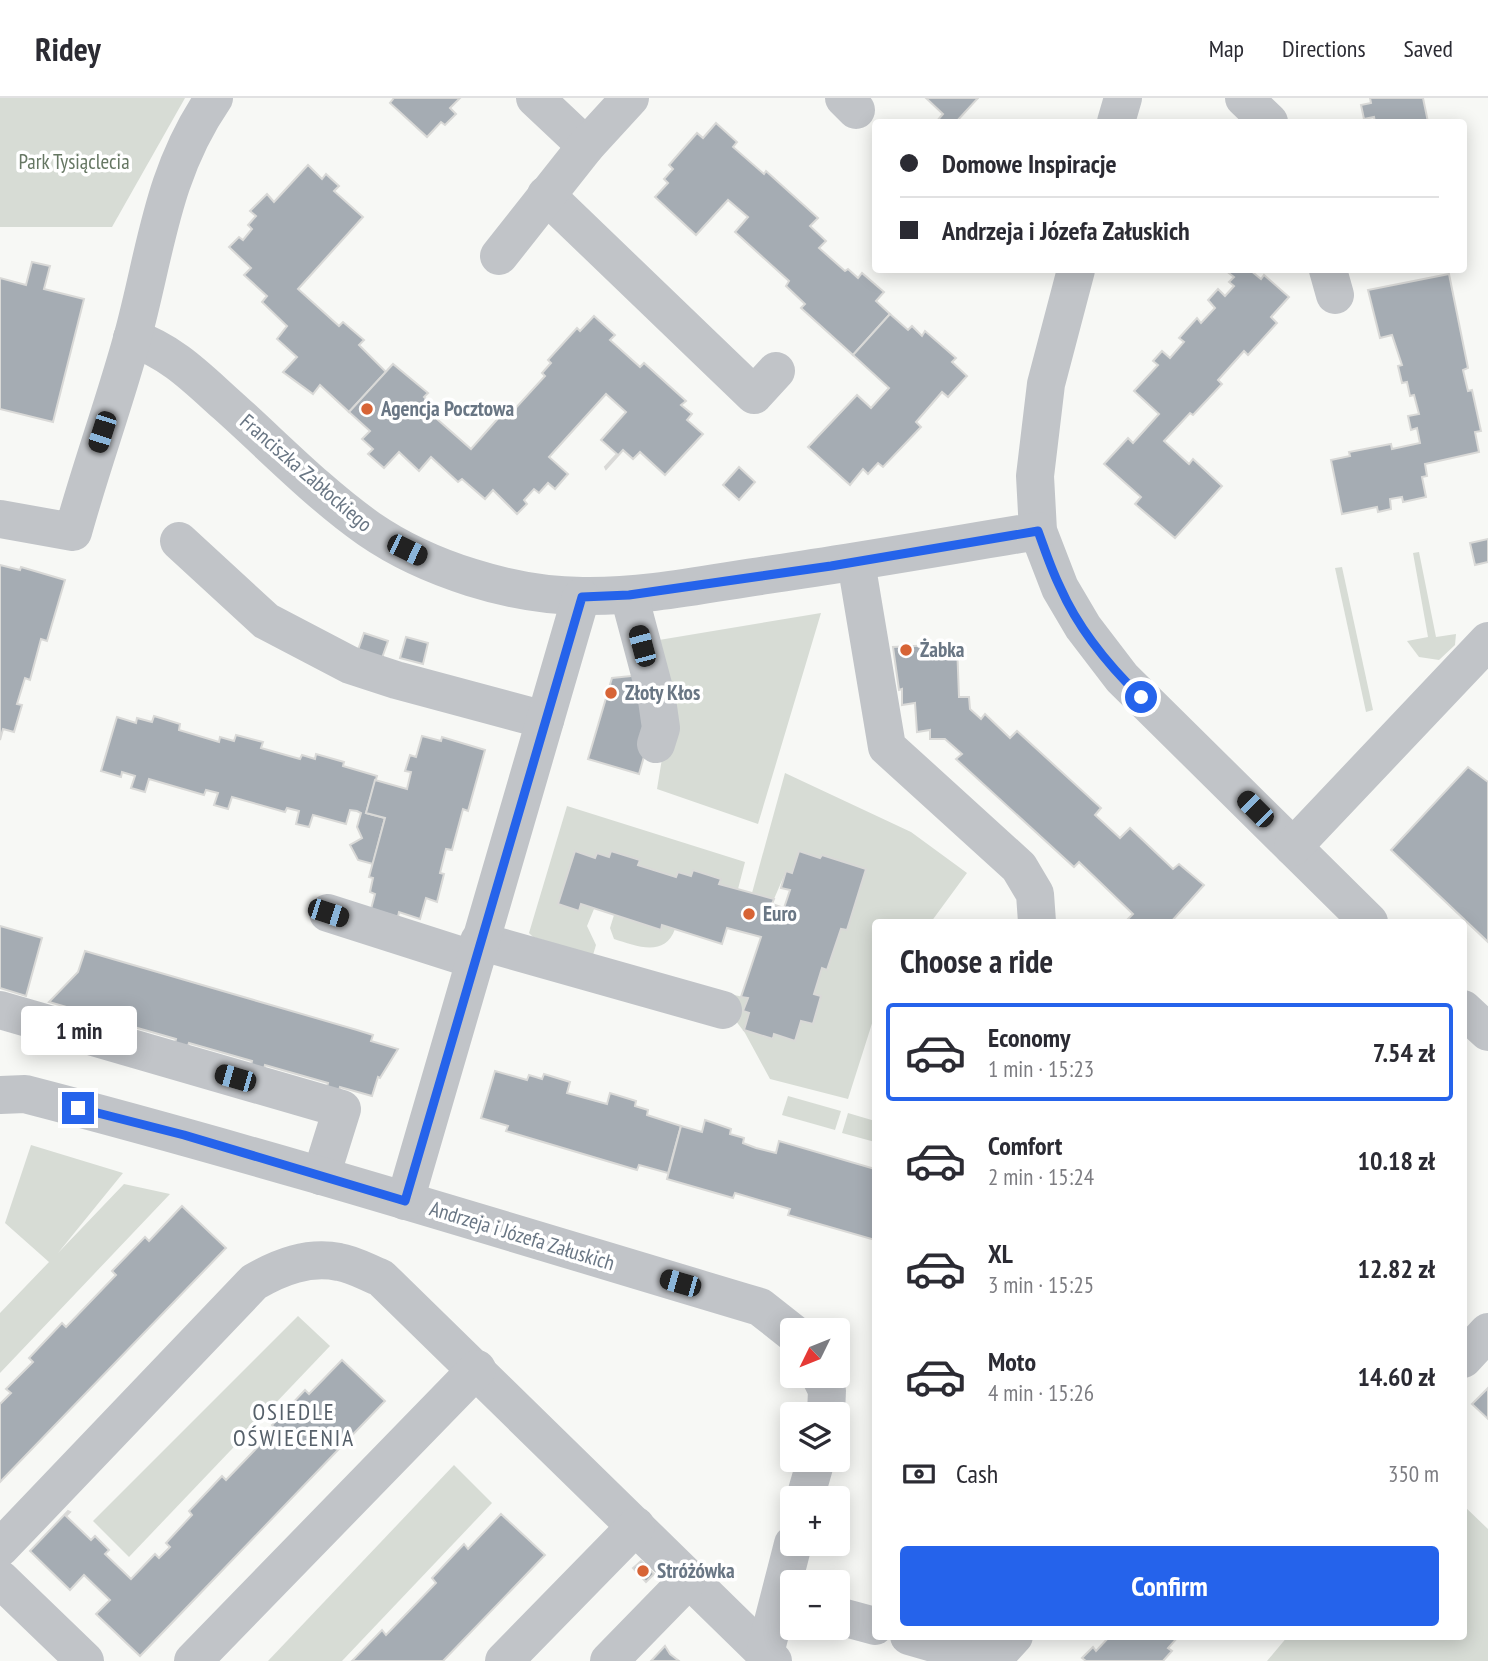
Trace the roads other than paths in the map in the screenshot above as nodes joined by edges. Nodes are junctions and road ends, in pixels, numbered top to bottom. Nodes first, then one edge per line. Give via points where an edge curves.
1 (214, 98) edge
2 (535, 98) edge
3 (630, 98) edge
4 (1123, 98) edge
5 (1244, 98) edge
6 (1116, 119) edge
7 (1266, 119) edge
8 (586, 146) junction
9 (546, 195) junction
10 (499, 256) dead end
11 (1075, 273) edge
12 (132, 338) junction
13 (776, 372) dead end
14 (0, 519) edge
15 (1038, 531) junction
16 (179, 541) dead end
17 (856, 562) junction
18 (629, 595) junction
19 (582, 597) junction
20 (1488, 640) edge
21 (545, 720) junction
22 (656, 744) dead end
23 (1293, 847) junction
24 (328, 913) dead end
25 (1037, 919) edge
26 (1366, 919) edge
27 (477, 951) junction
28 (0, 1010) edge
29 (723, 1010) dead end
30 (1467, 1013) edge
31 (1488, 1031) edge
32 (0, 1095) edge
33 (321, 1176) junction
34 (405, 1201) junction
35 (780, 1323) edge
36 (1488, 1332) edge
37 (1467, 1355) edge
38 (477, 1369) junction
39 (636, 1526) junction
40 (0, 1548) edge
41 (0, 1579) edge
42 (688, 1580) junction
43 (850, 1619) edge
44 (780, 1621) edge
45 (872, 1625) edge
46 (923, 1640) edge
47 (1010, 1640) edge
48 (769, 1657) edge
49 (85, 1661) edge
50 (193, 1661) edge
51 (504, 1661) edge
52 (609, 1661) edge

1 - 12 street via 187,143 166,194
2 - 8 street
3 - 8 street
4 - 6 street
5 - 7 street
8 - 9 street
9 - 10 street
9 - 13 street via 754,395
11 - 15 street via 1046,384 1035,476
12 - 14 street via 73,532
12 - 19 street, Franciszka Zabłockiego via 155,346 188,370 331,499 392,543 485,581
15 - 17 street, Franciszka Zabłockiego
15 - 23 street via 1060,588 1122,678
16 - 21 street via 266,621 350,665
17 - 18 street, Franciszka Zabłockiego
17 - 25 street via 887,747 1019,867 1035,894
18 - 19 street, Franciszka Zabłockiego
18 - 22 street via 657,701 661,727
19 - 21 street
20 - 23 street
21 - 27 street
23 - 26 street
24 - 27 street
27 - 29 street
27 - 34 street
28 - 33 street via 342,1109
30 - 31 street
32 - 33 street, Andrzeja i Józefa Załuskich via 25,1094
33 - 34 street, Andrzeja i Józefa Załuskich
34 - 35 street, Andrzeja i Józefa Załuskich via 760,1307
36 - 37 street
38 - 39 street
38 - 40 street via 381,1278 340,1262 303,1261 277,1269 254,1282
38 - 50 street
39 - 42 street
39 - 51 street
41 - 49 street
42 - 48 street
42 - 52 street
43 - 45 street
44 - 48 street
46 - 47 street via 992,1660

